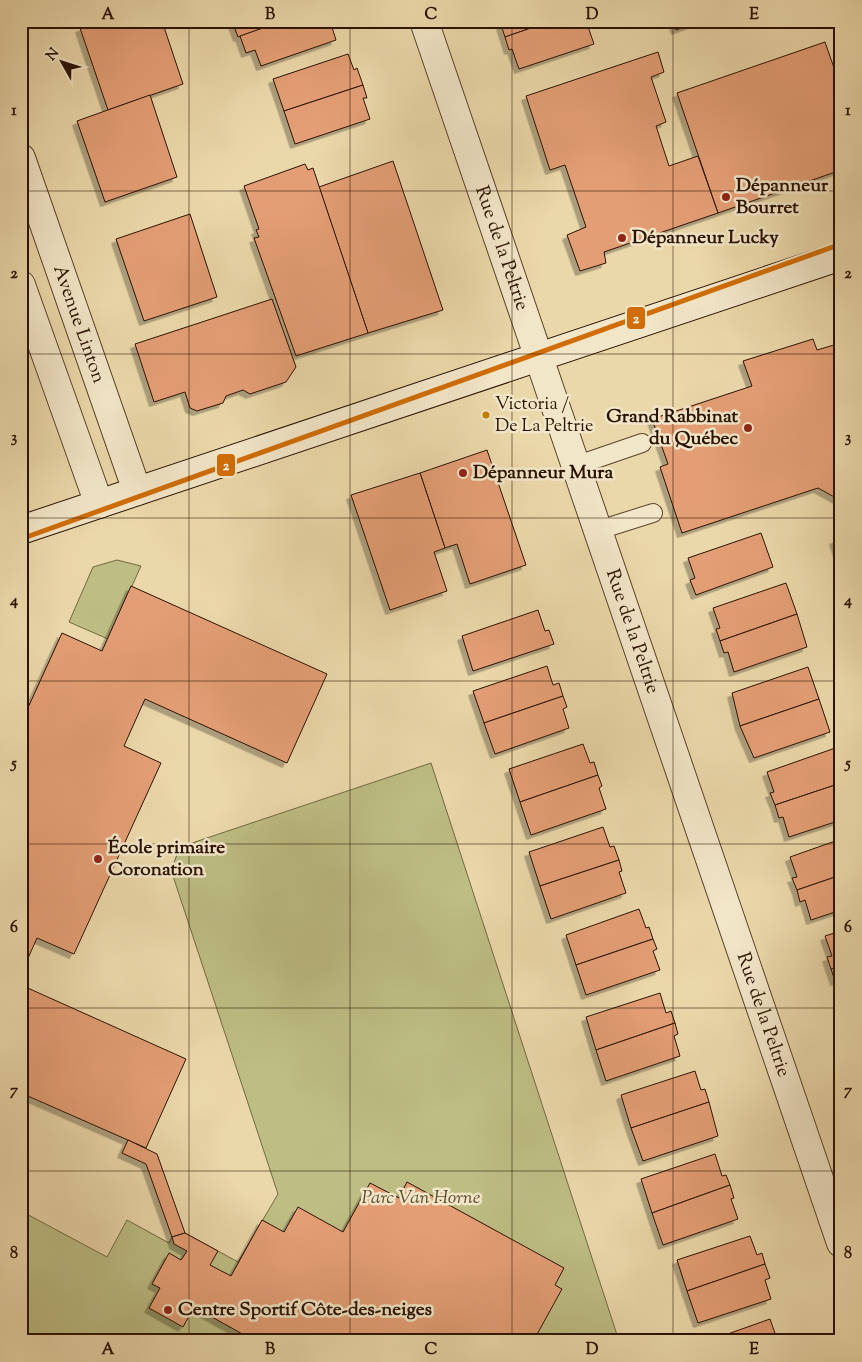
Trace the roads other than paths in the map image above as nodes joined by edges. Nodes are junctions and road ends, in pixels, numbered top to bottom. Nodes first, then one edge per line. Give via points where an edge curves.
1 (424, 21) edge
2 (21, 158) edge
3 (841, 256) edge
4 (21, 285) edge
5 (538, 358) junction
6 (642, 443) dead end
7 (575, 466) junction
8 (137, 491) junction
9 (99, 504) junction
10 (653, 513) dead end
11 (21, 530) edge
12 (596, 532) junction
13 (841, 1243) edge

1 - 5 street, Rue de la Peltrie
2 - 8 street, Avenue Linton
3 - 5 street
4 - 9 street
5 - 7 street, Rue de la Peltrie
5 - 8 street
6 - 7 lane
7 - 12 street, Rue de la Peltrie
8 - 9 street
9 - 11 street
10 - 12 lane
12 - 13 street, Rue de la Peltrie

